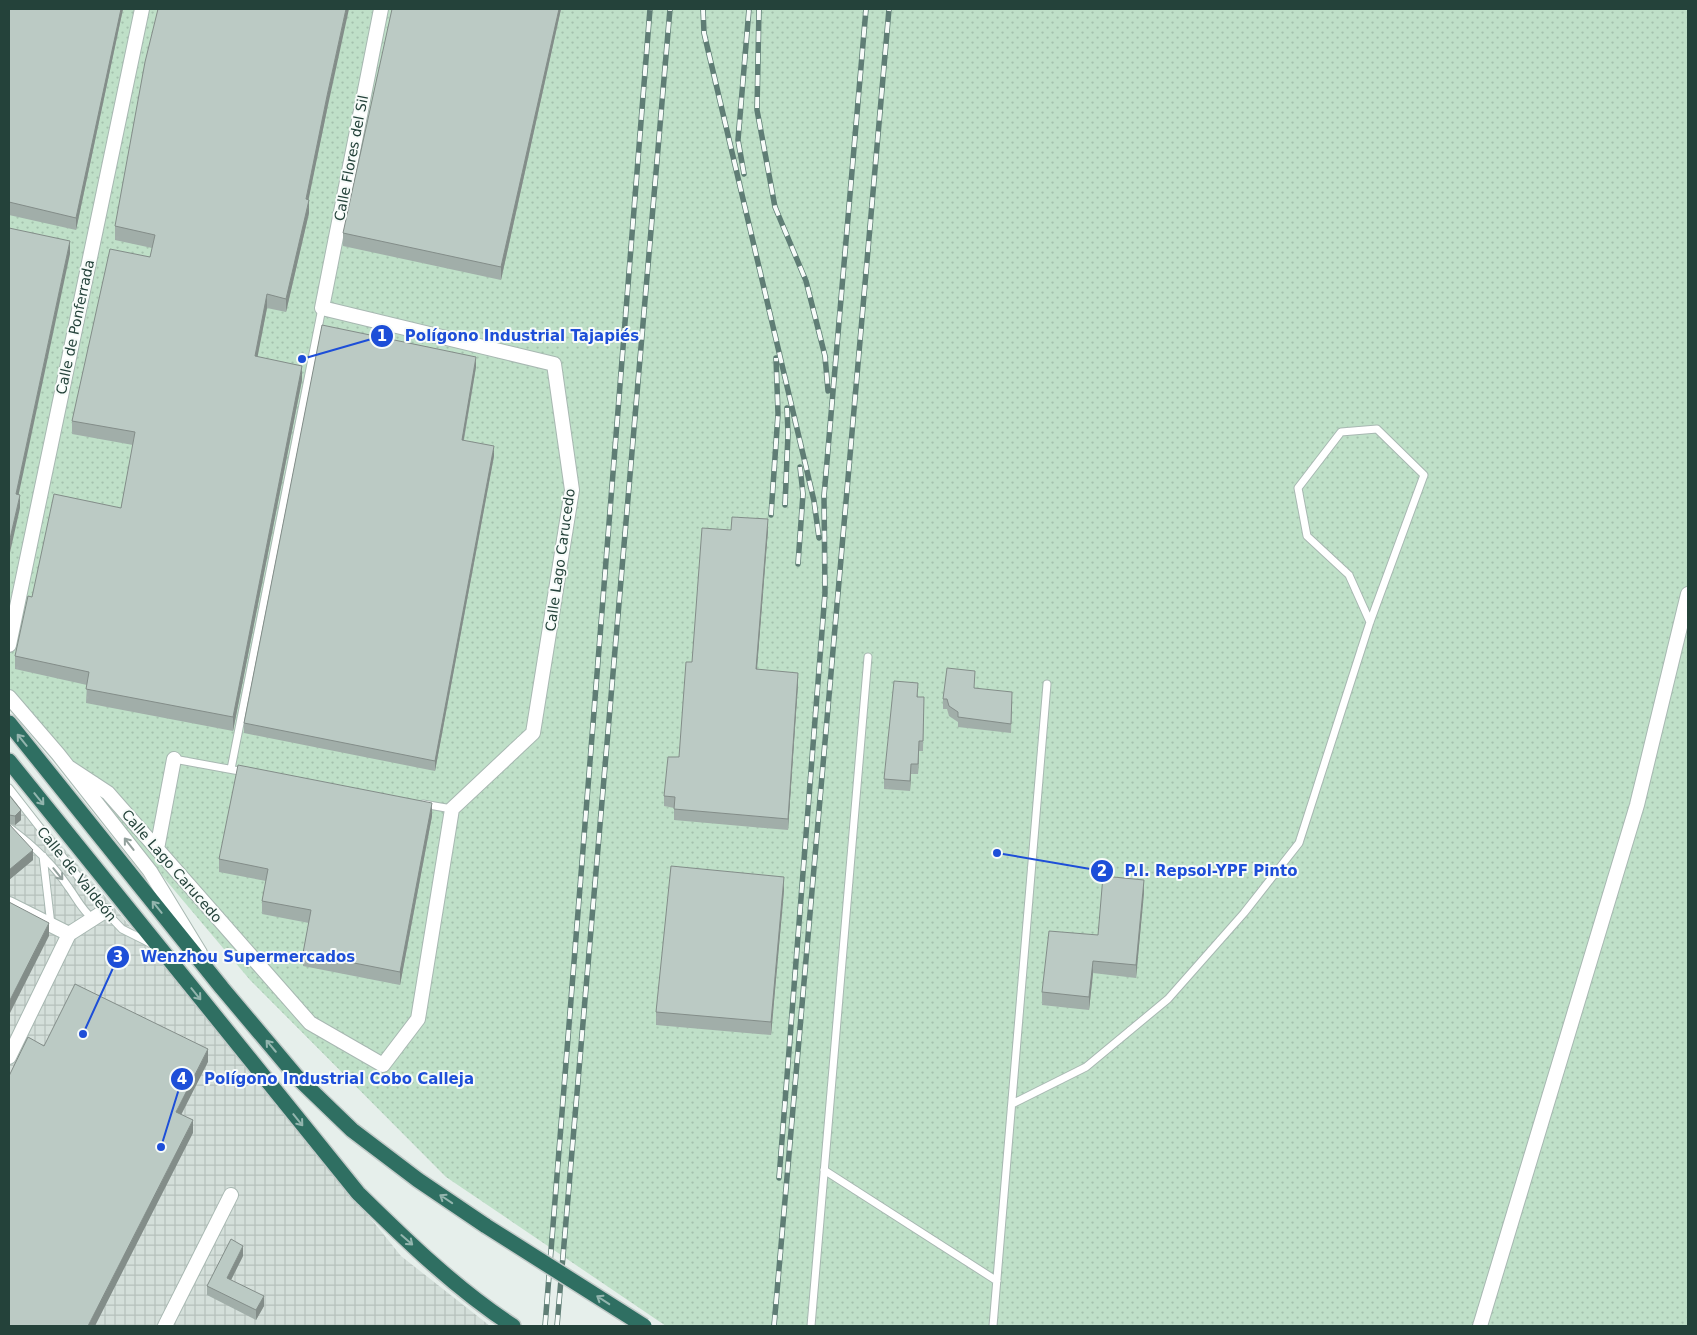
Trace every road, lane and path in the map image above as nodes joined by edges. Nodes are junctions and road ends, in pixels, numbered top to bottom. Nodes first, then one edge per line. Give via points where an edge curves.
1 (142, 9) edge
2 (381, 9) edge
3 (322, 308) junction
4 (1688, 594) edge
5 (1370, 622) junction
6 (9, 645) edge
7 (868, 657) dead end
8 (1047, 684) dead end
9 (9, 697) edge
10 (9, 724) edge
11 (174, 759) joint
12 (9, 761) edge
13 (70, 768) junction
14 (231, 769) junction
15 (250, 772) edge
16 (9, 788) edge
17 (414, 802) edge
18 (452, 809) junction
19 (11, 829) edge
20 (158, 849) junction
21 (43, 856) junction
22 (9, 904) edge
23 (105, 911) junction
24 (93, 919) junction
25 (51, 925) junction
26 (69, 934) junction
27 (156, 946) junction
28 (222, 988) junction
29 (9, 1057) edge
30 (1012, 1104) junction
31 (824, 1170) junction
32 (231, 1195) dead end
33 (997, 1281) junction
34 (165, 1326) edge
35 (513, 1326) edge
36 (644, 1326) edge
37 (811, 1326) edge
38 (993, 1326) edge
39 (1480, 1326) edge

1 - 6 street, Calle de Ponferrada
2 - 3 street, Calle Flores del Sil
3 - 14 lane
3 - 18 street, Calle Lago Carucedo via 554,364 572,490 534,733
4 - 39 street via 1637,805
5 - 5 lane via 1424,475 1377,429 1341,432 1298,488 1307,536 1349,575
5 - 30 lane via 1299,843 1244,913 1168,999 1086,1067
7 - 31 lane
8 - 30 lane
9 - 13 street
28 -> 10 highway
11 - 14 lane
11 - 20 street
12 -> 27 highway
13 - 20 street, Calle Lago Carucedo via 108,793
28 -> 13 street via 150,871
14 - 15 lane
16 - 23 lane, Calle de Valdeón
17 - 18 lane
18 - 20 street, Calle Lago Carucedo via 418,1019 384,1065 310,1023
19 - 21 lane, Calle de Valdeón
21 -> 24 lane, Calle de Valdeón via 69,887 84,912
21 - 25 lane, Calle de Valdeón
22 - 25 street
23 - 24 street
23 - 27 lane, Calle de Valdeón via 122,929
24 - 26 street
25 - 26 street
26 - 29 street
27 -> 35 highway via 358,1193 488,1310
36 -> 28 highway, bridge via 486,1226 352,1130 297,1077
30 - 33 lane
31 - 33 lane
31 - 37 lane
32 - 34 street
33 - 38 lane

